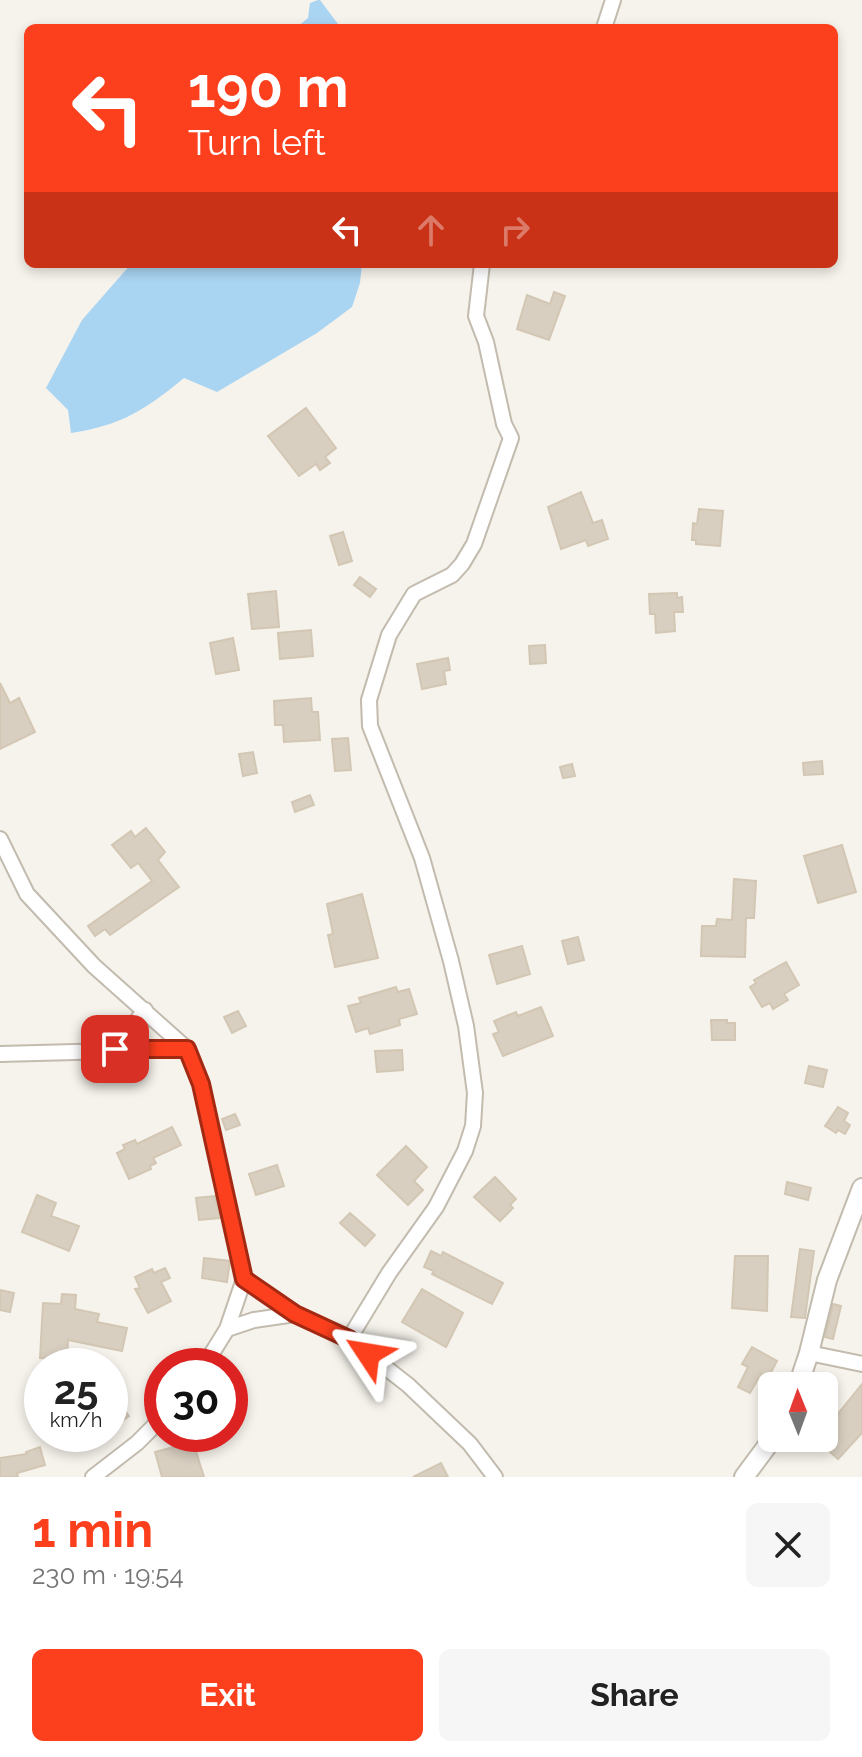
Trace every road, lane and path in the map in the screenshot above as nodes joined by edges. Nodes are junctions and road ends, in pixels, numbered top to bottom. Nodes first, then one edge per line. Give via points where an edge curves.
1 (613, 0) edge
2 (605, 24) edge
3 (482, 268) edge
4 (0, 839) edge
5 (145, 1010) junction
6 (115, 1049) junction
7 (187, 1049) junction
8 (0, 1054) edge
9 (862, 1188) edge
10 (244, 1279) junction
11 (295, 1314) junction
12 (227, 1329) junction
13 (349, 1339) junction
14 (215, 1348) edge
15 (809, 1353) junction
16 (862, 1364) edge
17 (803, 1372) edge
18 (144, 1436) edge
19 (763, 1452) edge
20 (93, 1477) edge
21 (495, 1477) edge
22 (744, 1477) edge

1 - 2 street
3 - 13 street via 476,316 511,438 474,544 452,575 414,594 389,635 369,700 370,726 422,858 451,961 475,1093 473,1126 436,1207
4 - 5 street via 27,894 94,966
5 - 6 street
5 - 7 street
6 - 7 street
6 - 8 street
7 - 10 street via 201,1084
9 - 15 street via 827,1280
10 - 11 street
10 - 12 street
11 - 12 street
11 - 13 street
12 - 14 street
13 - 21 street via 434,1407
15 - 16 street
15 - 17 street
18 - 20 street
19 - 22 street

